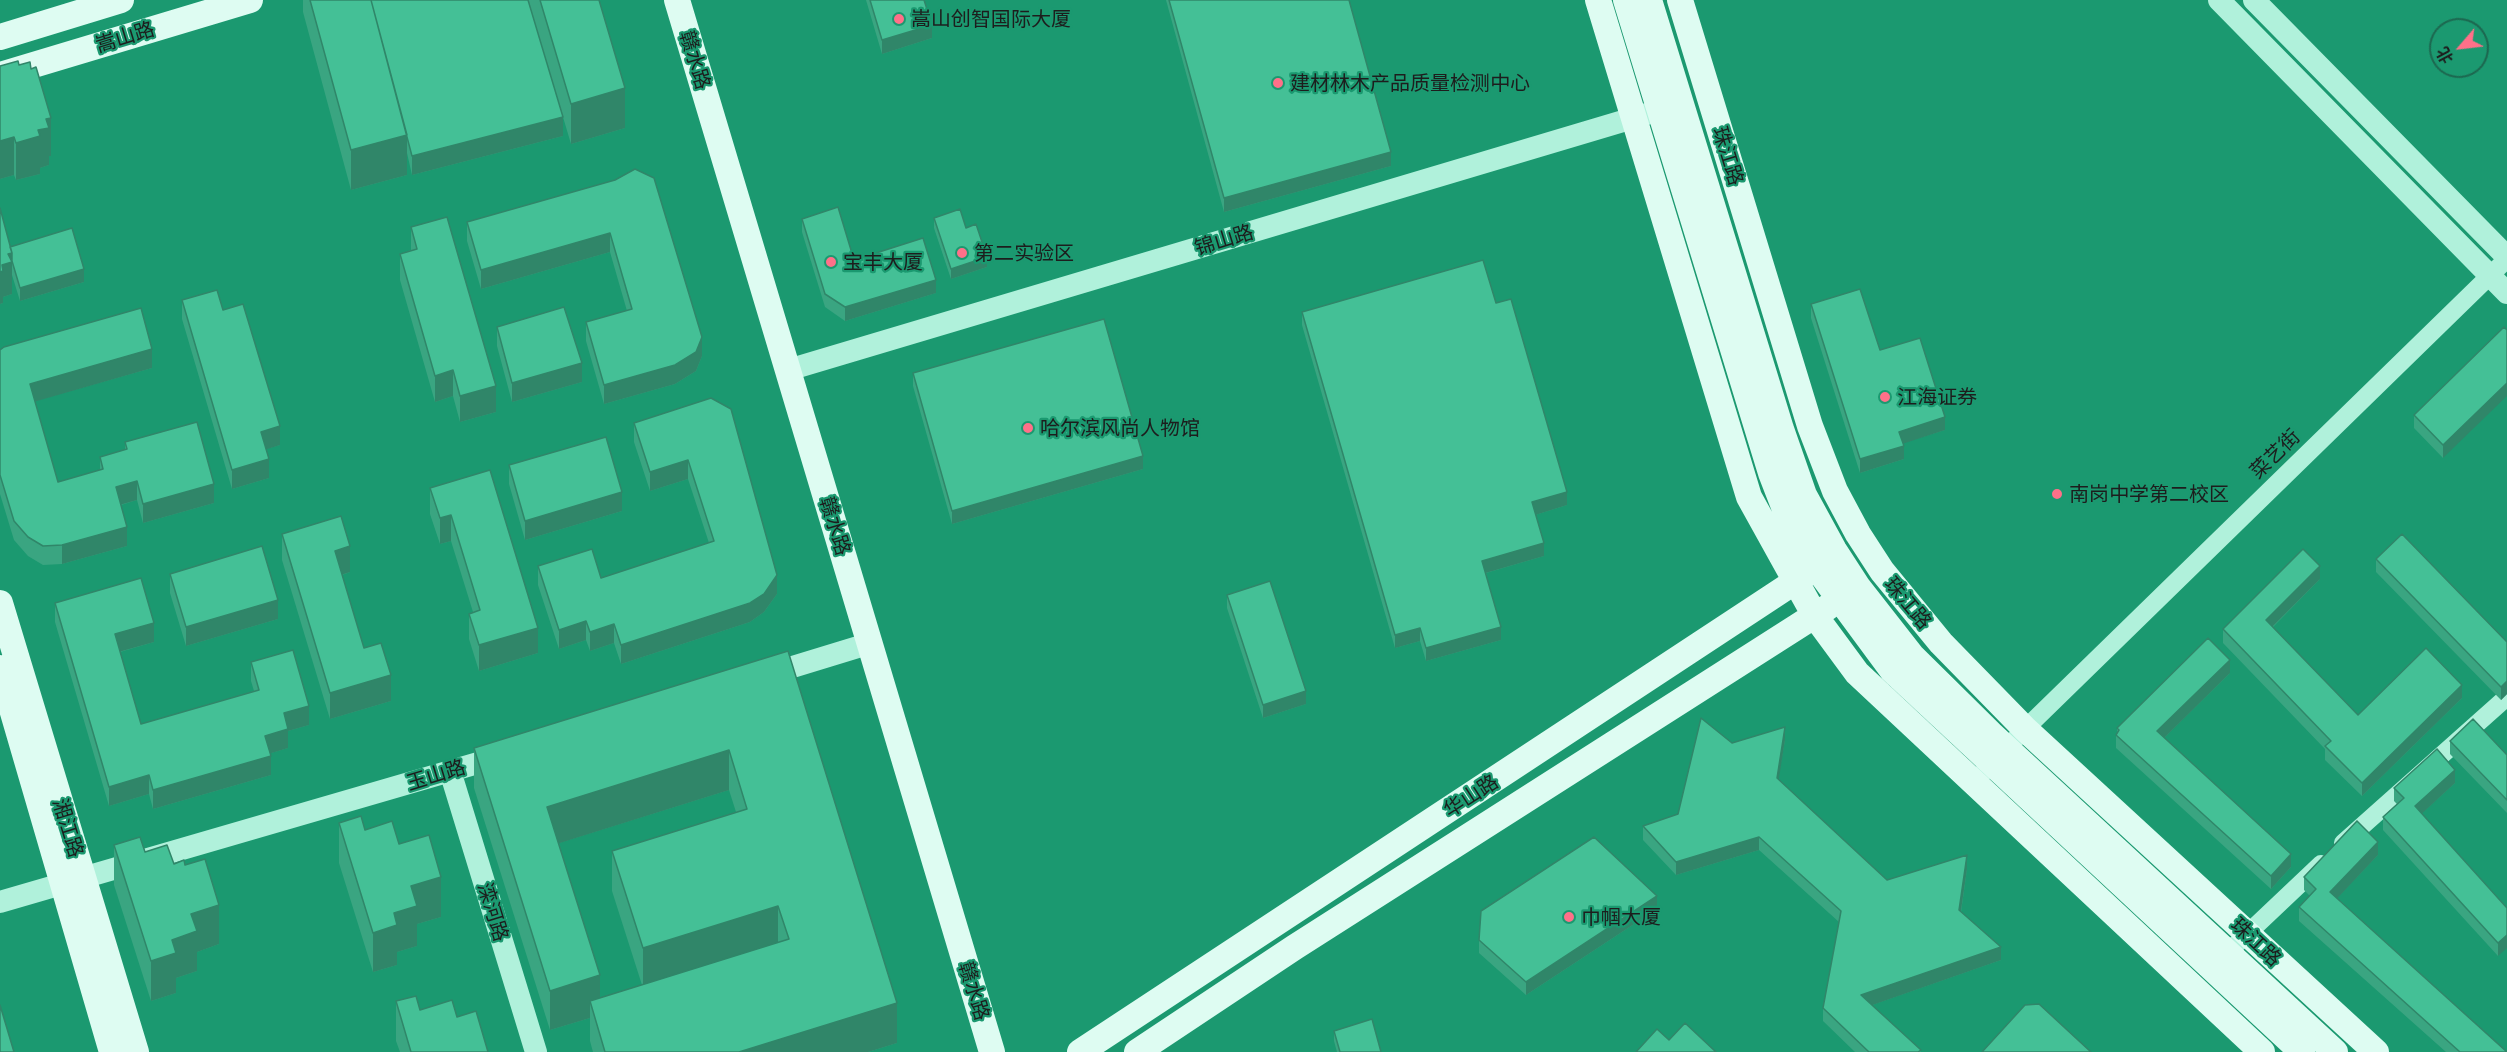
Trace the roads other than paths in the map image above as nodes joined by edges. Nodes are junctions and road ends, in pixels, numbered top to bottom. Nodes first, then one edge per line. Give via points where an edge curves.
1 (121, 0) edge
2 (250, 0) edge
3 (677, 0) edge
4 (690, 0) edge
5 (1598, 0) edge
6 (1626, 0) edge
7 (1649, 0) edge
8 (1680, 0) edge
9 (2219, 0) edge
10 (2254, 0) edge
11 (0, 37) edge
12 (0, 75) edge
13 (1660, 111) junction
14 (1634, 118) junction
15 (2507, 258) edge
16 (2490, 276) junction
17 (2507, 293) edge
18 (794, 368) junction
19 (1859, 537) junction
20 (1826, 560) junction
21 (1882, 571) junction
22 (1795, 582) junction
23 (1849, 594) junction
24 (0, 603) edge
25 (1815, 616) junction
26 (871, 643) junction
27 (0, 668) edge
28 (746, 681) edge
29 (2507, 697) edge
30 (2025, 729) junction
31 (518, 751) edge
32 (1999, 756) junction
33 (450, 771) junction
34 (1973, 783) junction
35 (74, 882) junction
36 (0, 902) edge
37 (2247, 934) junction
38 (2227, 953) junction
39 (112, 1052) edge
40 (135, 1052) edge
41 (536, 1052) edge
42 (992, 1052) edge
43 (1005, 1052) edge
44 (1080, 1052) edge
45 (1137, 1052) edge
46 (2262, 1052) edge
47 (2302, 1052) edge
48 (2335, 1052) edge
49 (2376, 1052) edge

1 - 11 main road, 嵩山路
2 - 12 main road, 嵩山路
3 - 18 main road, 赣水路
4 - 18 main road, 赣水路
5 - 14 main road
6 - 13 main road, 珠江路
7 - 20 main road, 珠江路 via 1781,429
8 - 19 main road, 珠江路 via 1810,426 1835,491
9 - 16 street
10 - 15 street
13 - 14 street, 锦山路
13 - 20 main road, 珠江路 via 1771,473 1788,517
14 - 18 street, 锦山路
14 - 22 main road via 1749,497
15 - 16 street, 菜艺街
16 - 17 street
16 - 30 street, 菜艺街
18 - 26 main road, 赣水路
18 - 43 main road, 赣水路
19 - 20 main road, 华山路
19 - 21 main road, 珠江路
20 - 22 main road, 华山路
20 - 23 main road, 珠江路
21 - 23 main road, 华山路
21 - 30 main road, 珠江路 via 1941,643
22 - 25 main road
22 - 44 main road, 华山路
23 - 25 main road, 华山路
23 - 32 main road, 珠江路 via 1892,670
24 - 35 main road, 湘江路
25 - 34 main road via 1857,673
25 - 45 main road, 华山路
26 - 28 street
26 - 42 main road, 赣水路
27 - 35 main road, 湘江路
29 - 37 street via 2367,820
30 - 32 street, 菜艺街
30 - 37 main road, 珠江路
31 - 33 street, 玉山路
32 - 34 street, 菜艺街
32 - 38 main road, 珠江路
32 - 47 main road, 珠江路
33 - 35 street, 玉山路
33 - 41 street, 滦河路
34 - 46 main road
35 - 36 street, 玉山路
35 - 39 main road, 湘江路
35 - 40 main road, 湘江路
37 - 38 street
37 - 49 main road, 珠江路
38 - 48 main road, 珠江路

